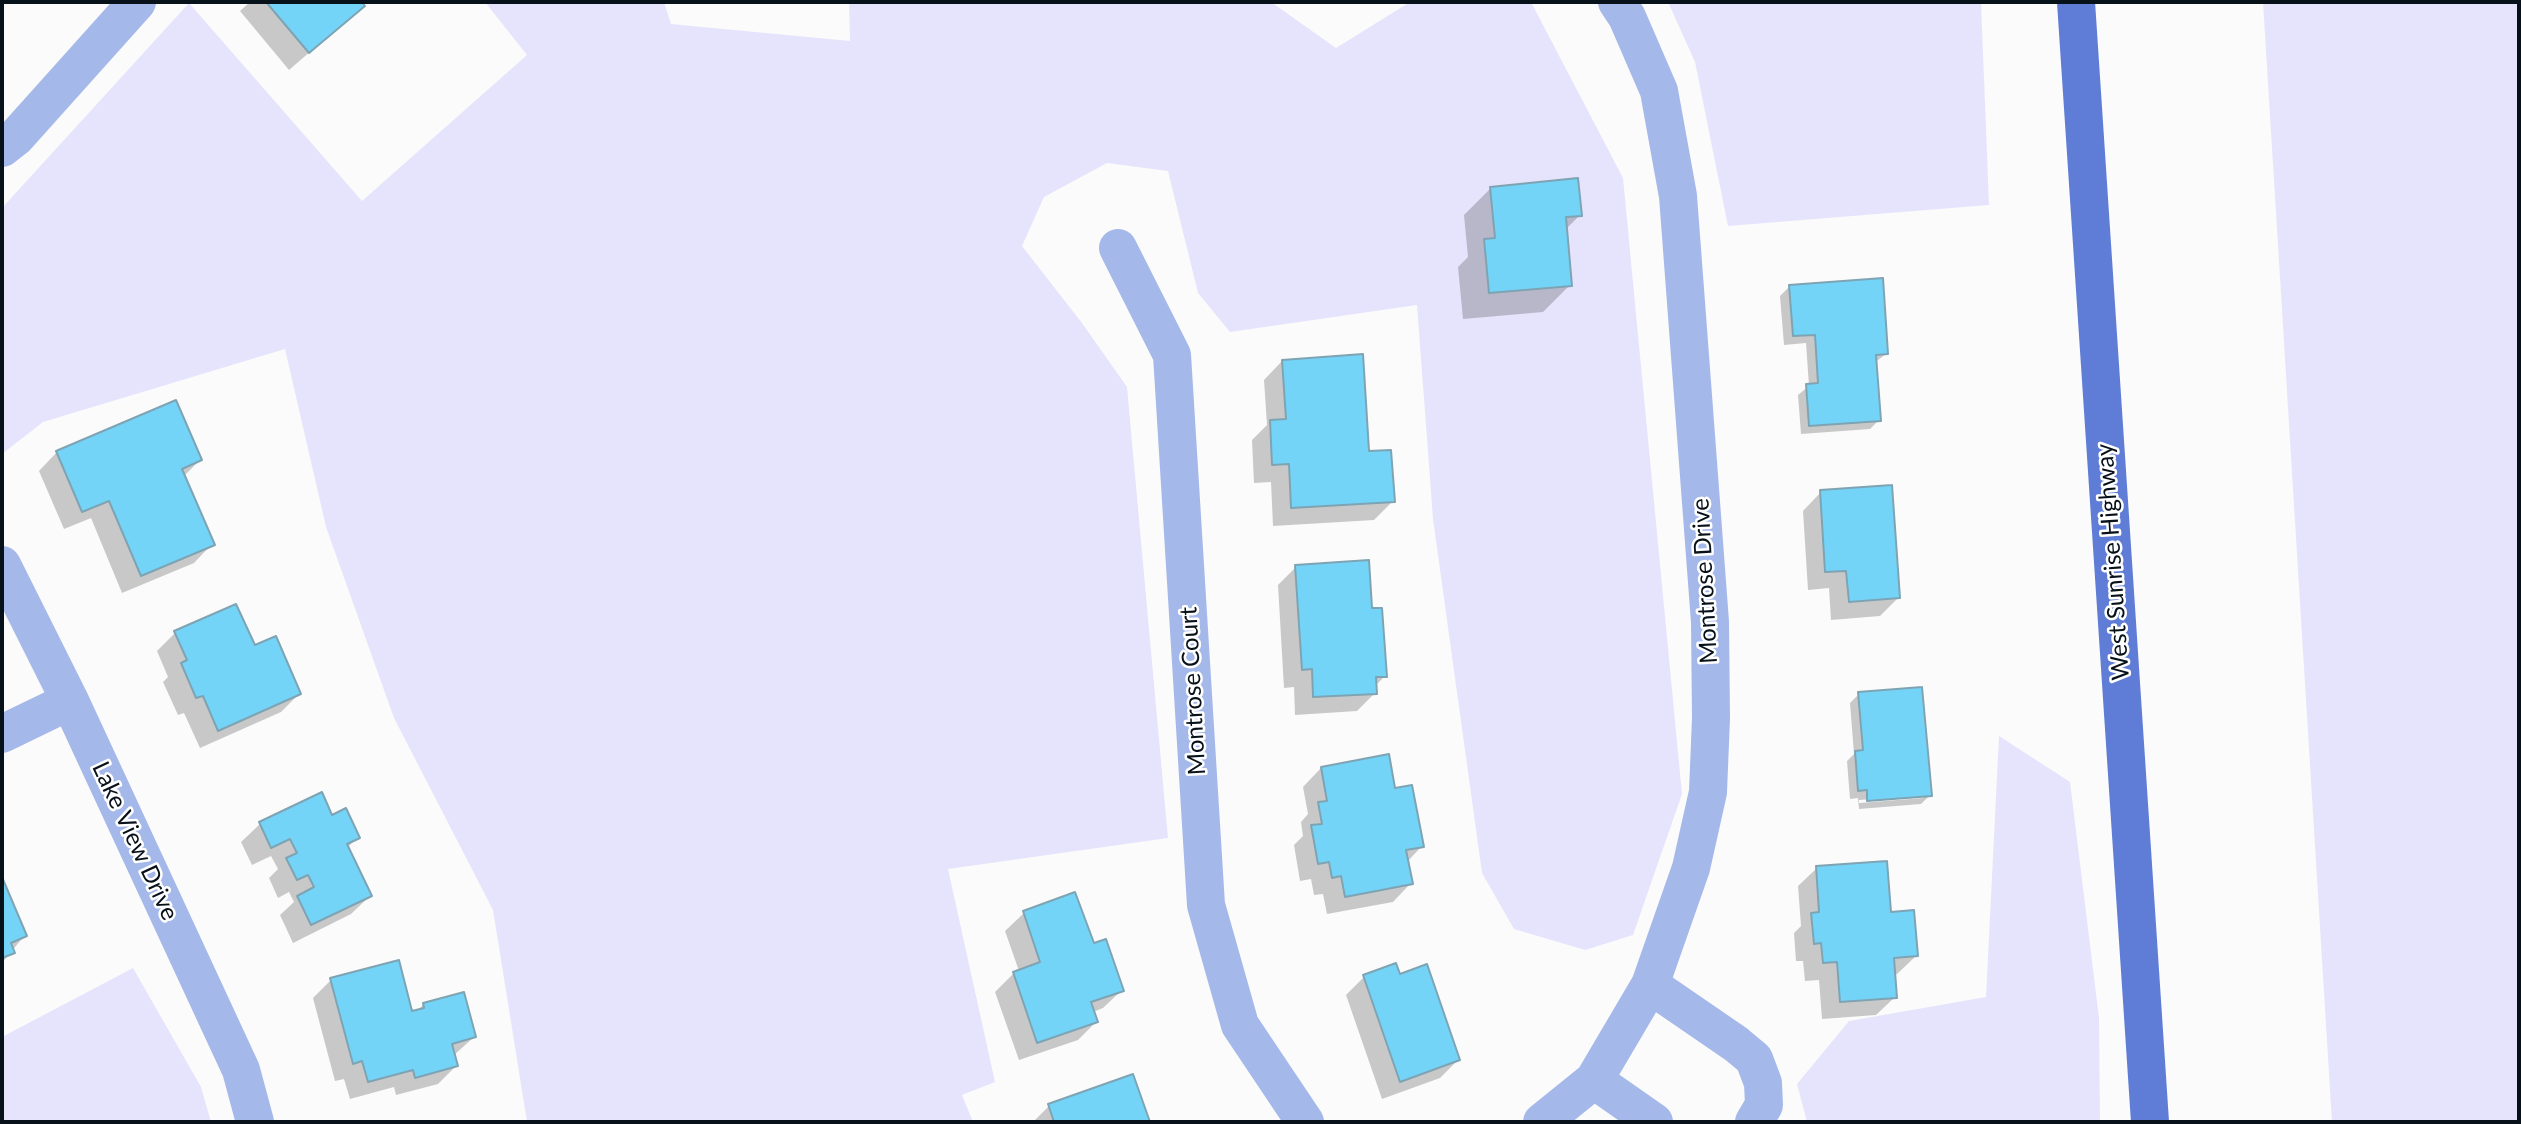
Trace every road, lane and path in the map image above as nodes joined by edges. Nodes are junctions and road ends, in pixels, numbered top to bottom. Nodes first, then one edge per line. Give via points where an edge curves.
1 (136, 2) edge
2 (1617, 2) edge
3 (2076, 2) edge
4 (2, 148) edge
5 (1118, 248) dead end
6 (2, 565) edge
7 (70, 701) junction
8 (2, 734) edge
9 (1650, 985) junction
10 (1594, 1080) junction
11 (255, 1122) edge
12 (1305, 1122) edge
13 (1542, 1122) edge
14 (1654, 1122) edge
15 (1754, 1122) edge
16 (2150, 1122) edge

1 - 4 street
2 - 9 street, Montrose Drive via 1659,91 1678,196 1710,622 1708,792 1691,868
3 - 16 main road, West Sunrise Highway
5 - 12 street, Montrose Court via 1172,355 1206,905 1240,1025
6 - 7 street, Lake View Drive
7 - 8 street
7 - 11 street, Lake View Drive via 241,1070
9 - 10 street, Montrose Drive
9 - 15 street via 1754,1059 1763,1083 1764,1105
10 - 13 street, Montrose Drive
10 - 14 street

